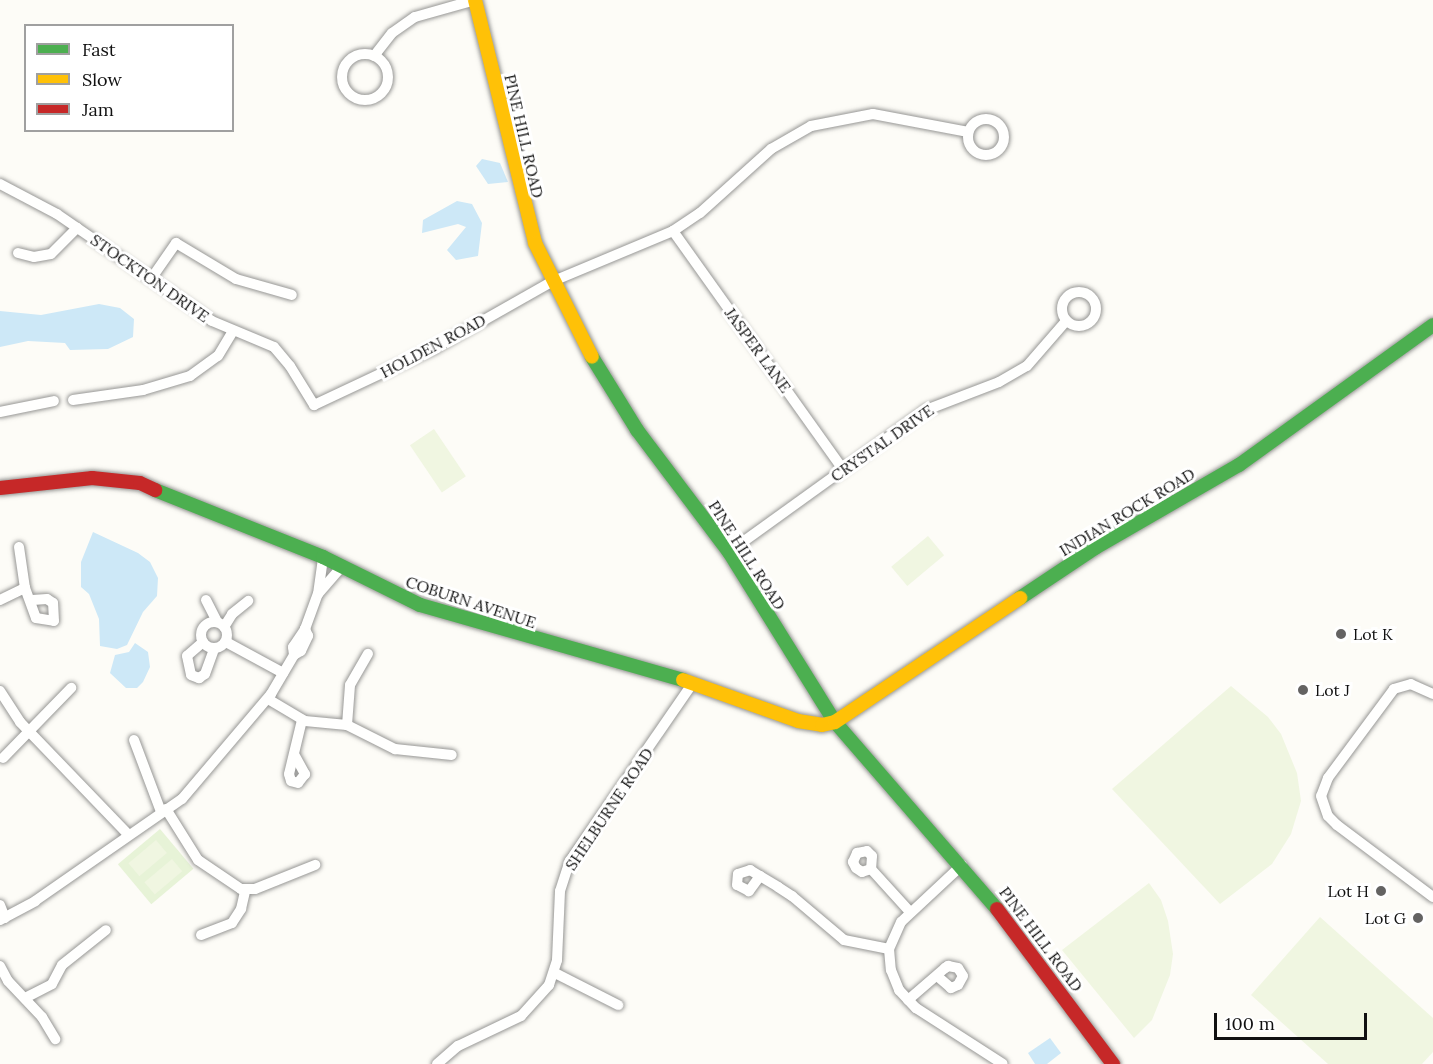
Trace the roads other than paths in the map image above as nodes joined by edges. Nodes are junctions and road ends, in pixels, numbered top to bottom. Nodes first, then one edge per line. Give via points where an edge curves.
1 (475, 0) edge
2 (374, 56) junction
3 (968, 132) dead end
4 (0, 183) edge
5 (77, 228) junction
6 (673, 231) junction
7 (18, 253) dead end
8 (151, 279) junction
9 (551, 282) junction
10 (292, 295) dead end
11 (1066, 321) dead end
12 (1433, 325) edge
13 (233, 332) junction
14 (72, 400) dead end
15 (54, 401) dead end
16 (314, 405) joint
17 (0, 412) edge
18 (843, 469) junction
19 (0, 488) edge
20 (19, 547) dead end
21 (729, 552) junction
22 (323, 557) junction
23 (342, 566) junction
24 (25, 588) junction
25 (318, 594) junction
26 (0, 600) edge
27 (32, 600) dead end
28 (206, 600) dead end
29 (248, 601) dead end
30 (221, 625) junction
31 (203, 642) junction
32 (226, 642) junction
33 (214, 648) junction
34 (368, 654) dead end
35 (283, 673) junction
36 (693, 683) junction
37 (71, 688) dead end
38 (0, 691) edge
39 (1433, 694) edge
40 (268, 699) junction
41 (302, 720) junction
42 (835, 722) junction
43 (347, 725) junction
44 (27, 729) junction
45 (134, 740) dead end
46 (452, 755) dead end
47 (295, 756) dead end
48 (3, 758) dead end
49 (163, 811) junction
50 (128, 833) junction
51 (962, 864) junction
52 (315, 865) dead end
53 (871, 868) dead end
54 (760, 876) dead end
55 (245, 891) junction
56 (1433, 897) edge
57 (0, 905) edge
58 (910, 912) junction
59 (2, 919) edge
60 (106, 930) dead end
61 (201, 935) dead end
62 (889, 949) junction
63 (0, 966) edge
64 (555, 973) junction
65 (937, 976) dead end
66 (4, 982) edge
67 (25, 998) junction
68 (908, 1000) junction
69 (618, 1005) dead end
70 (55, 1039) dead end
71 (1112, 1063) edge
72 (437, 1064) edge
73 (1003, 1064) edge

1 - 2 street via 415,17 392,33
1 - 9 street, PINE HILL ROAD via 521,197
2 - 2 street via 385,67 384,89 372,99 356,99 345,88 343,71 354,57
3 - 6 street, HOLDEN ROAD via 873,114 811,126 771,149 700,213
4 - 5 street, STOCKTON DRIVE
5 - 7 street via 51,254 34,257
5 - 8 street, STOCKTON DRIVE
6 - 9 street, HOLDEN ROAD
6 - 18 street, JASPER LANE
8 - 10 street via 176,243 236,279
8 - 13 street, STOCKTON DRIVE
9 - 16 street, HOLDEN ROAD via 435,348
9 - 21 street, PINE HILL ROAD via 586,349 636,430
11 - 18 street, CRYSTAL DRIVE via 1027,366 999,382 926,410
12 - 42 street, INDIAN ROCK ROAD via 1239,465 1095,548
13 - 14 street via 218,356 190,376 143,390
13 - 16 street, STOCKTON DRIVE via 274,347
15 - 17 street
18 - 21 street, CRYSTAL DRIVE
19 - 22 street, COBURN AVENUE via 92,478 129,480
20 - 24 street
21 - 42 street, PINE HILL ROAD
22 - 23 street, COBURN AVENUE
22 - 25 street
23 - 25 street
23 - 36 street, COBURN AVENUE via 420,605
24 - 26 street
24 - 27 street
25 - 35 street
28 - 30 street
29 - 30 street
30 - 31 street via 203,628
30 - 32 street
31 - 33 street
31 - 33 street via 187,656 192,675 199,678 206,674
32 - 33 street
32 - 35 street
34 - 43 street via 350,685
35 - 40 street
36 - 42 street, COBURN AVENUE via 798,721
36 - 64 street, SHELBURNE ROAD via 570,861 561,891
37 - 44 street
38 - 44 street
39 - 56 street via 1410,684 1394,688 1328,778 1321,796 1328,816 1337,825
40 - 41 street
40 - 49 street via 206,774
41 - 43 street
41 - 47 street
42 - 51 street, PINE HILL ROAD
43 - 46 street via 395,749
44 - 48 street
44 - 50 street
45 - 49 street
49 - 50 street
49 - 55 street via 198,860
50 - 59 street
51 - 58 street
51 - 71 street, PINE HILL ROAD
52 - 55 street
53 - 58 street
54 - 62 street via 801,902 843,940
55 - 61 street via 241,909 232,923
57 - 59 street
58 - 62 street via 897,928
60 - 67 street via 62,965 52,984
62 - 68 street via 893,977
63 - 66 street
64 - 69 street
64 - 72 street, SHELBURNE ROAD via 541,997 521,1016 458,1046
65 - 68 street
66 - 67 street
67 - 70 street
68 - 73 street

